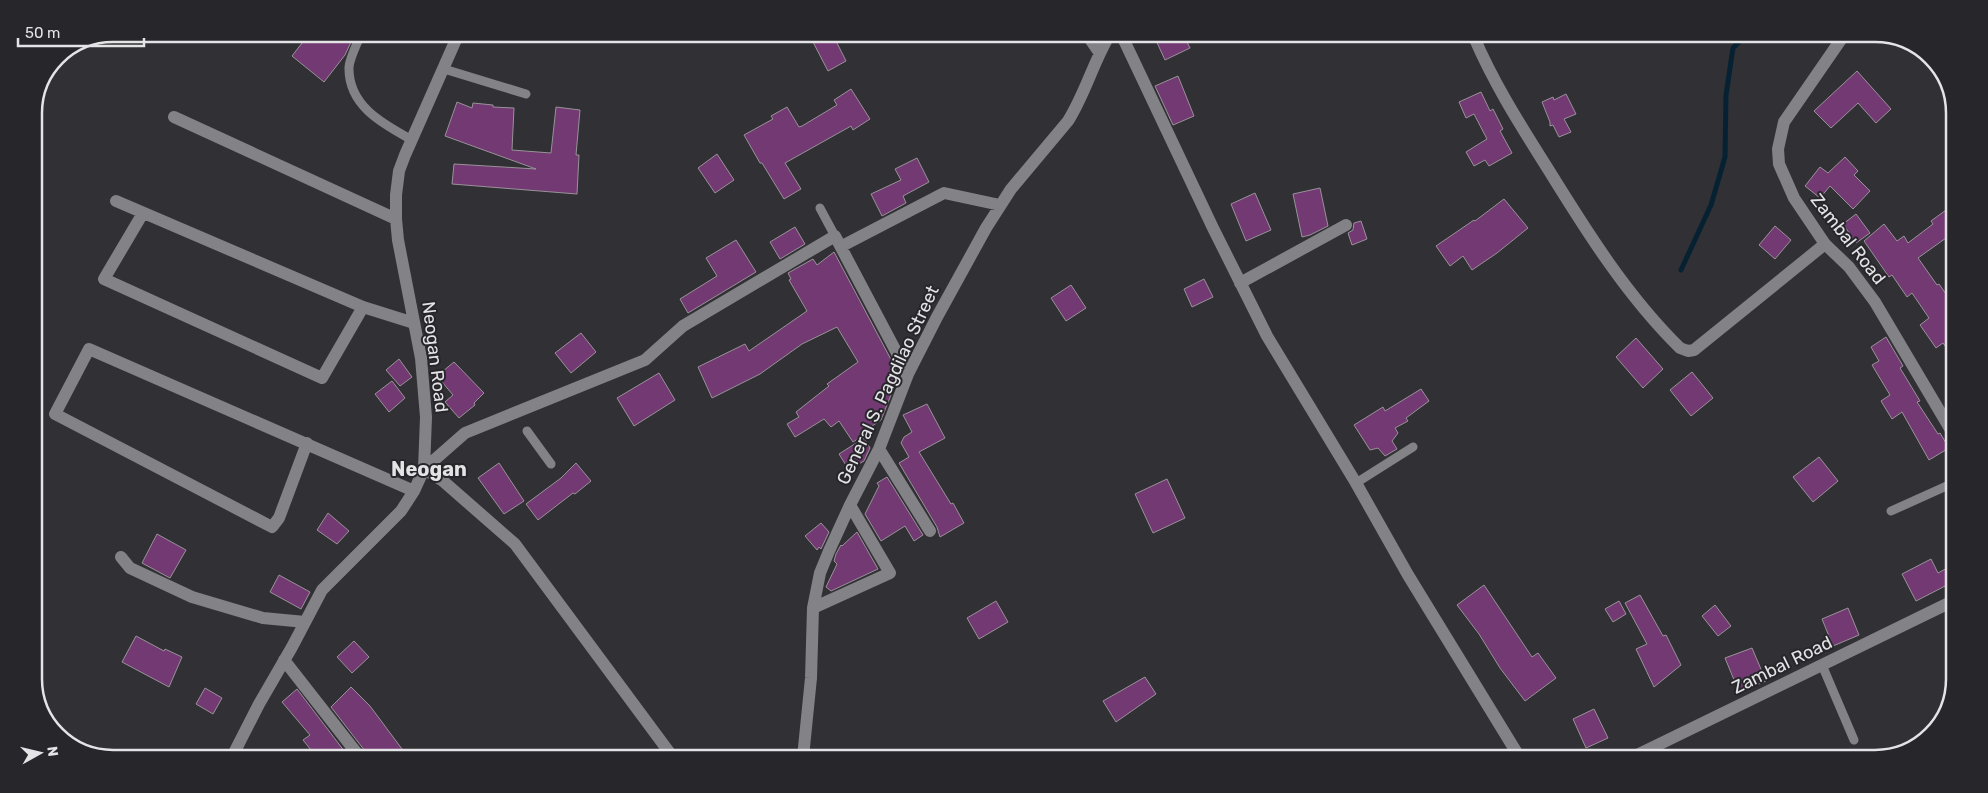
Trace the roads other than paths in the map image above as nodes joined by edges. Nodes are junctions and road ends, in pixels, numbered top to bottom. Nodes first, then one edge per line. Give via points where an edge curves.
1 (359, 42) edge
2 (455, 42) edge
3 (1092, 42) edge
4 (1105, 42) edge
5 (1125, 42) edge
6 (1476, 42) edge
7 (1839, 42) edge
8 (1099, 52) junction
9 (444, 69) junction
10 (526, 94) dead end
11 (174, 118) dead end
12 (412, 140) junction
13 (116, 201) dead end
14 (1000, 205) junction
15 (820, 208) dead end
16 (144, 213) junction
17 (396, 218) junction
18 (1346, 225) dead end
19 (838, 241) junction
20 (1825, 244) junction
21 (1240, 283) junction
22 (363, 307) junction
23 (414, 323) junction
24 (908, 374) junction
25 (1946, 421) edge
26 (527, 432) dead end
27 (307, 443) junction
28 (1413, 447) dead end
29 (879, 449) junction
30 (551, 464) dead end
31 (424, 470) junction
32 (1356, 483) junction
33 (1946, 487) edge
34 (414, 491) junction
35 (850, 506) junction
36 (1891, 512) dead end
37 (930, 531) dead end
38 (121, 557) dead end
39 (1946, 605) edge
40 (812, 608) junction
41 (306, 622) junction
42 (284, 660) junction
43 (1822, 665) junction
44 (1854, 740) dead end
45 (235, 750) edge
46 (353, 750) edge
47 (668, 750) edge
48 (804, 750) edge
49 (1515, 750) edge
50 (1647, 750) edge

1 - 12 lane via 349,66 351,84 359,103 387,127
2 - 9 street, Neogan Road
3 - 8 street
4 - 8 street, General S. Pagdilao Street
5 - 21 street
6 - 20 street via 1503,98 1584,227 1629,290 1680,348 1694,350
7 - 20 street, Zambal Road via 1784,122 1778,149 1779,164 1790,191
8 - 14 street, General S. Pagdilao Street via 1068,121
9 - 10 lane
9 - 12 street, Neogan Road
11 - 17 street
12 - 17 street, Neogan Road via 399,171
13 - 16 street
14 - 19 street via 944,193
14 - 24 street, General S. Pagdilao Street
15 - 19 lane
16 - 22 street
16 - 22 street via 104,279 322,378
17 - 23 street, Neogan Road
18 - 21 street
19 - 24 street
19 - 31 street via 683,326 645,360 465,433
20 - 25 street, Zambal Road via 1849,267 1875,302
21 - 32 street via 1267,336
22 - 23 street
23 - 31 street, Neogan Road via 425,391
24 - 29 street, General S. Pagdilao Street
26 - 30 lane
27 - 27 street via 89,349 56,414 272,527 279,518
27 - 34 street
28 - 32 lane
29 - 35 street, General S. Pagdilao Street
29 - 37 street
31 - 34 street, Neogan Road
31 - 47 street via 443,481 515,544
32 - 49 street
33 - 36 lane
34 - 41 street, Neogan Road via 401,511 322,590
35 - 40 street, General S. Pagdilao Street via 820,573
35 - 40 street via 890,573
38 - 41 street via 130,568 192,597 263,618
39 - 43 street, Zambal Road
40 - 48 street, General S. Pagdilao Street via 811,678
41 - 42 street, Neogan Road
42 - 45 street, Neogan Road
42 - 46 street
43 - 44 lane
43 - 50 street, Zambal Road

